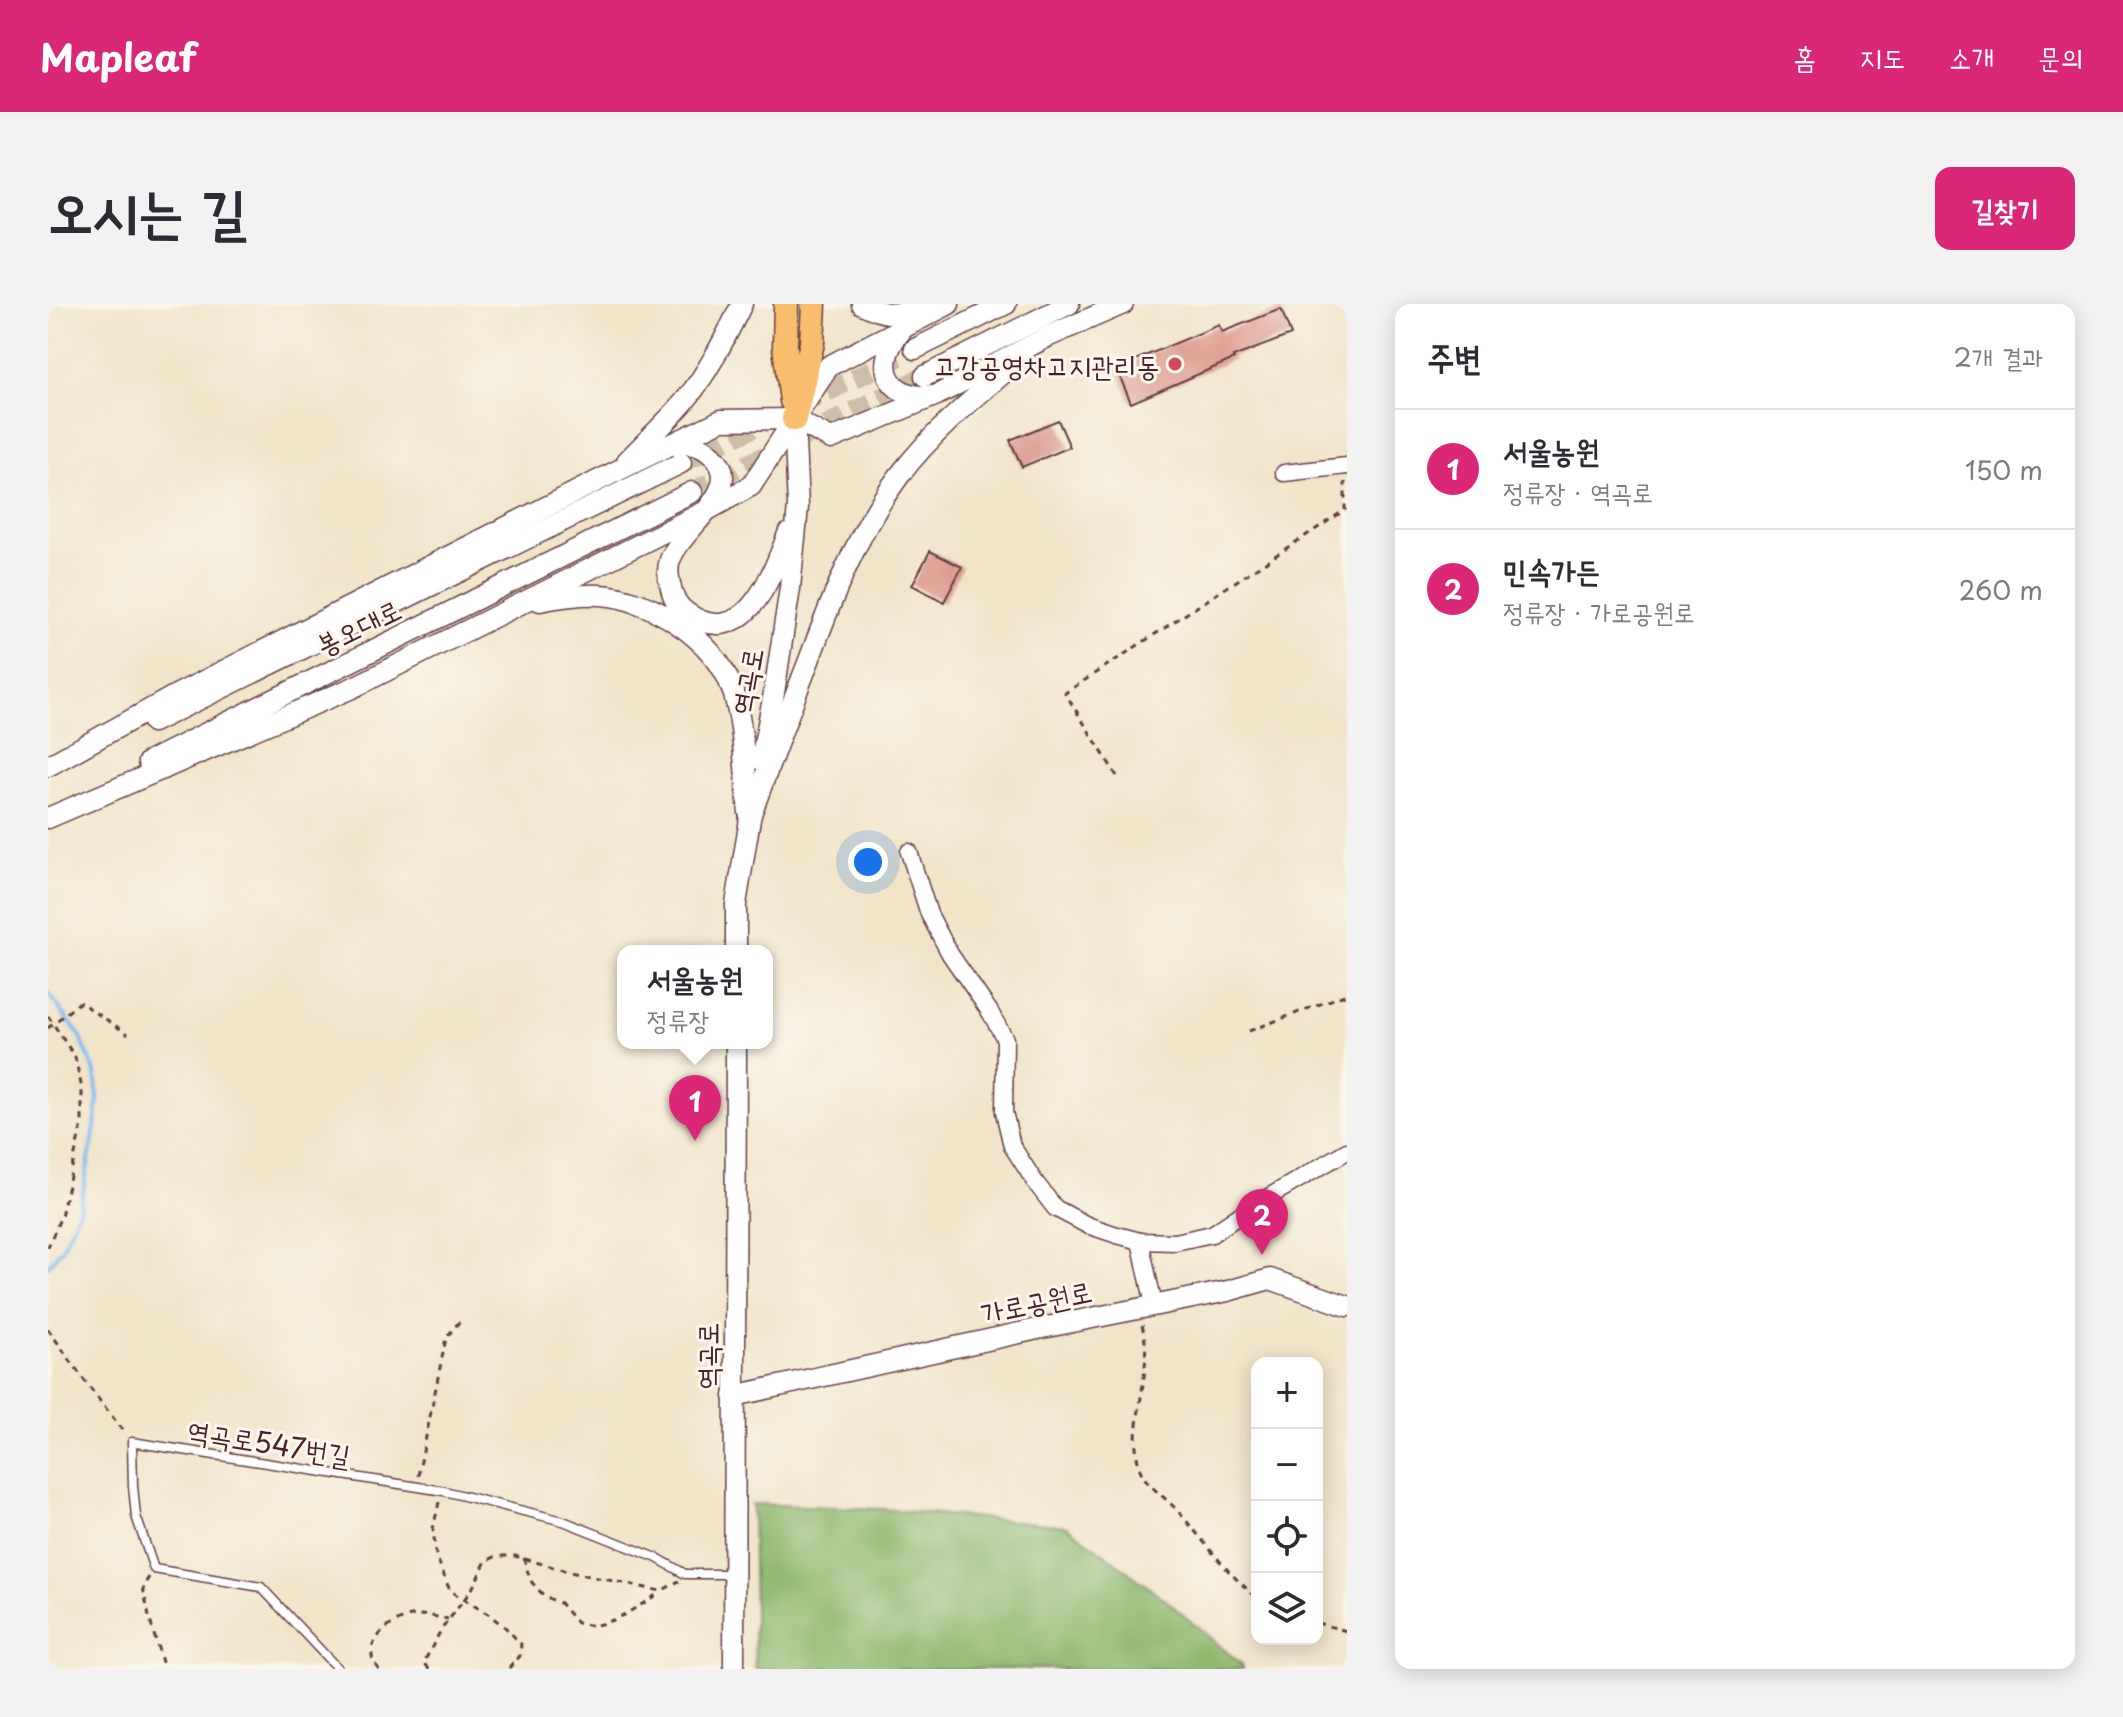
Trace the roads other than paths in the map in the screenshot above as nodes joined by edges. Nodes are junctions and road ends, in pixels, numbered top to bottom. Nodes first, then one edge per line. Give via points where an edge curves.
1 (742, 304) edge
2 (786, 304) edge
3 (814, 304) edge
4 (862, 304) edge
5 (941, 304) edge
6 (949, 304) edge
7 (1006, 304) edge
8 (1069, 304) edge
9 (1123, 304) edge
10 (904, 327) junction
11 (1047, 337) junction
12 (915, 349) tunnel mouth
13 (925, 376) tunnel mouth
14 (937, 395) junction
15 (794, 419) junction
16 (675, 454) junction
17 (1346, 466) edge
18 (615, 472) junction
19 (1284, 473) dead end
20 (692, 492) tunnel mouth
21 (798, 507) junction
22 (706, 511) junction
23 (519, 604) junction
24 (48, 766) edge
25 (48, 774) edge
26 (48, 811) edge
27 (750, 817) junction
28 (48, 818) edge
29 (909, 852) dead end
30 (736, 945) edge
31 (736, 1049) edge
32 (1347, 1151) edge
33 (1140, 1241) junction
34 (1347, 1306) edge
35 (1146, 1307) junction
36 (734, 1396) junction
37 (733, 1574) junction
38 (337, 1668) edge
39 (734, 1669) edge

1 - 18 street via 686,399
2 - 15 main road
3 - 15 main road via 812,343
4 - 5 street via 893,315
6 - 10 street
7 - 12 street
8 - 13 street
9 - 11 street
10 - 14 street via 885,357 887,373 905,393
10 - 15 street via 829,366
11 - 14 street
11 - 27 street via 931,437 869,523 838,582
14 - 15 street via 831,439
15 - 16 street via 721,420
15 - 21 street, 역곡로
15 - 22 street via 751,486
16 - 18 street
16 - 22 street via 689,443 703,448 722,468 723,484
16 - 25 street, 봉오대로
17 - 19 street
18 - 24 street via 174,696
20 - 26 street, 봉오대로
21 - 22 street via 758,599 738,617 711,623 681,609 668,579 674,550
21 - 27 street, 역곡로 via 774,693
22 - 23 street
23 - 27 street via 603,595 645,606 695,637 731,685
23 - 28 street via 352,688
27 - 30 street, 역곡로 via 736,904
29 - 33 street via 929,914 1005,1039 1004,1112 1012,1146 1055,1208 1087,1225
31 - 36 street, 역곡로
32 - 33 street via 1212,1234 1175,1242
33 - 35 street
34 - 35 street, 가로공원로 via 1270,1279
35 - 36 street, 가로공원로
36 - 37 street, 역곡로
37 - 38 lane, 역곡로547번길 via 685,1574 563,1521 444,1491 132,1442 136,1516 154,1569 261,1587
37 - 39 street, 역곡로

